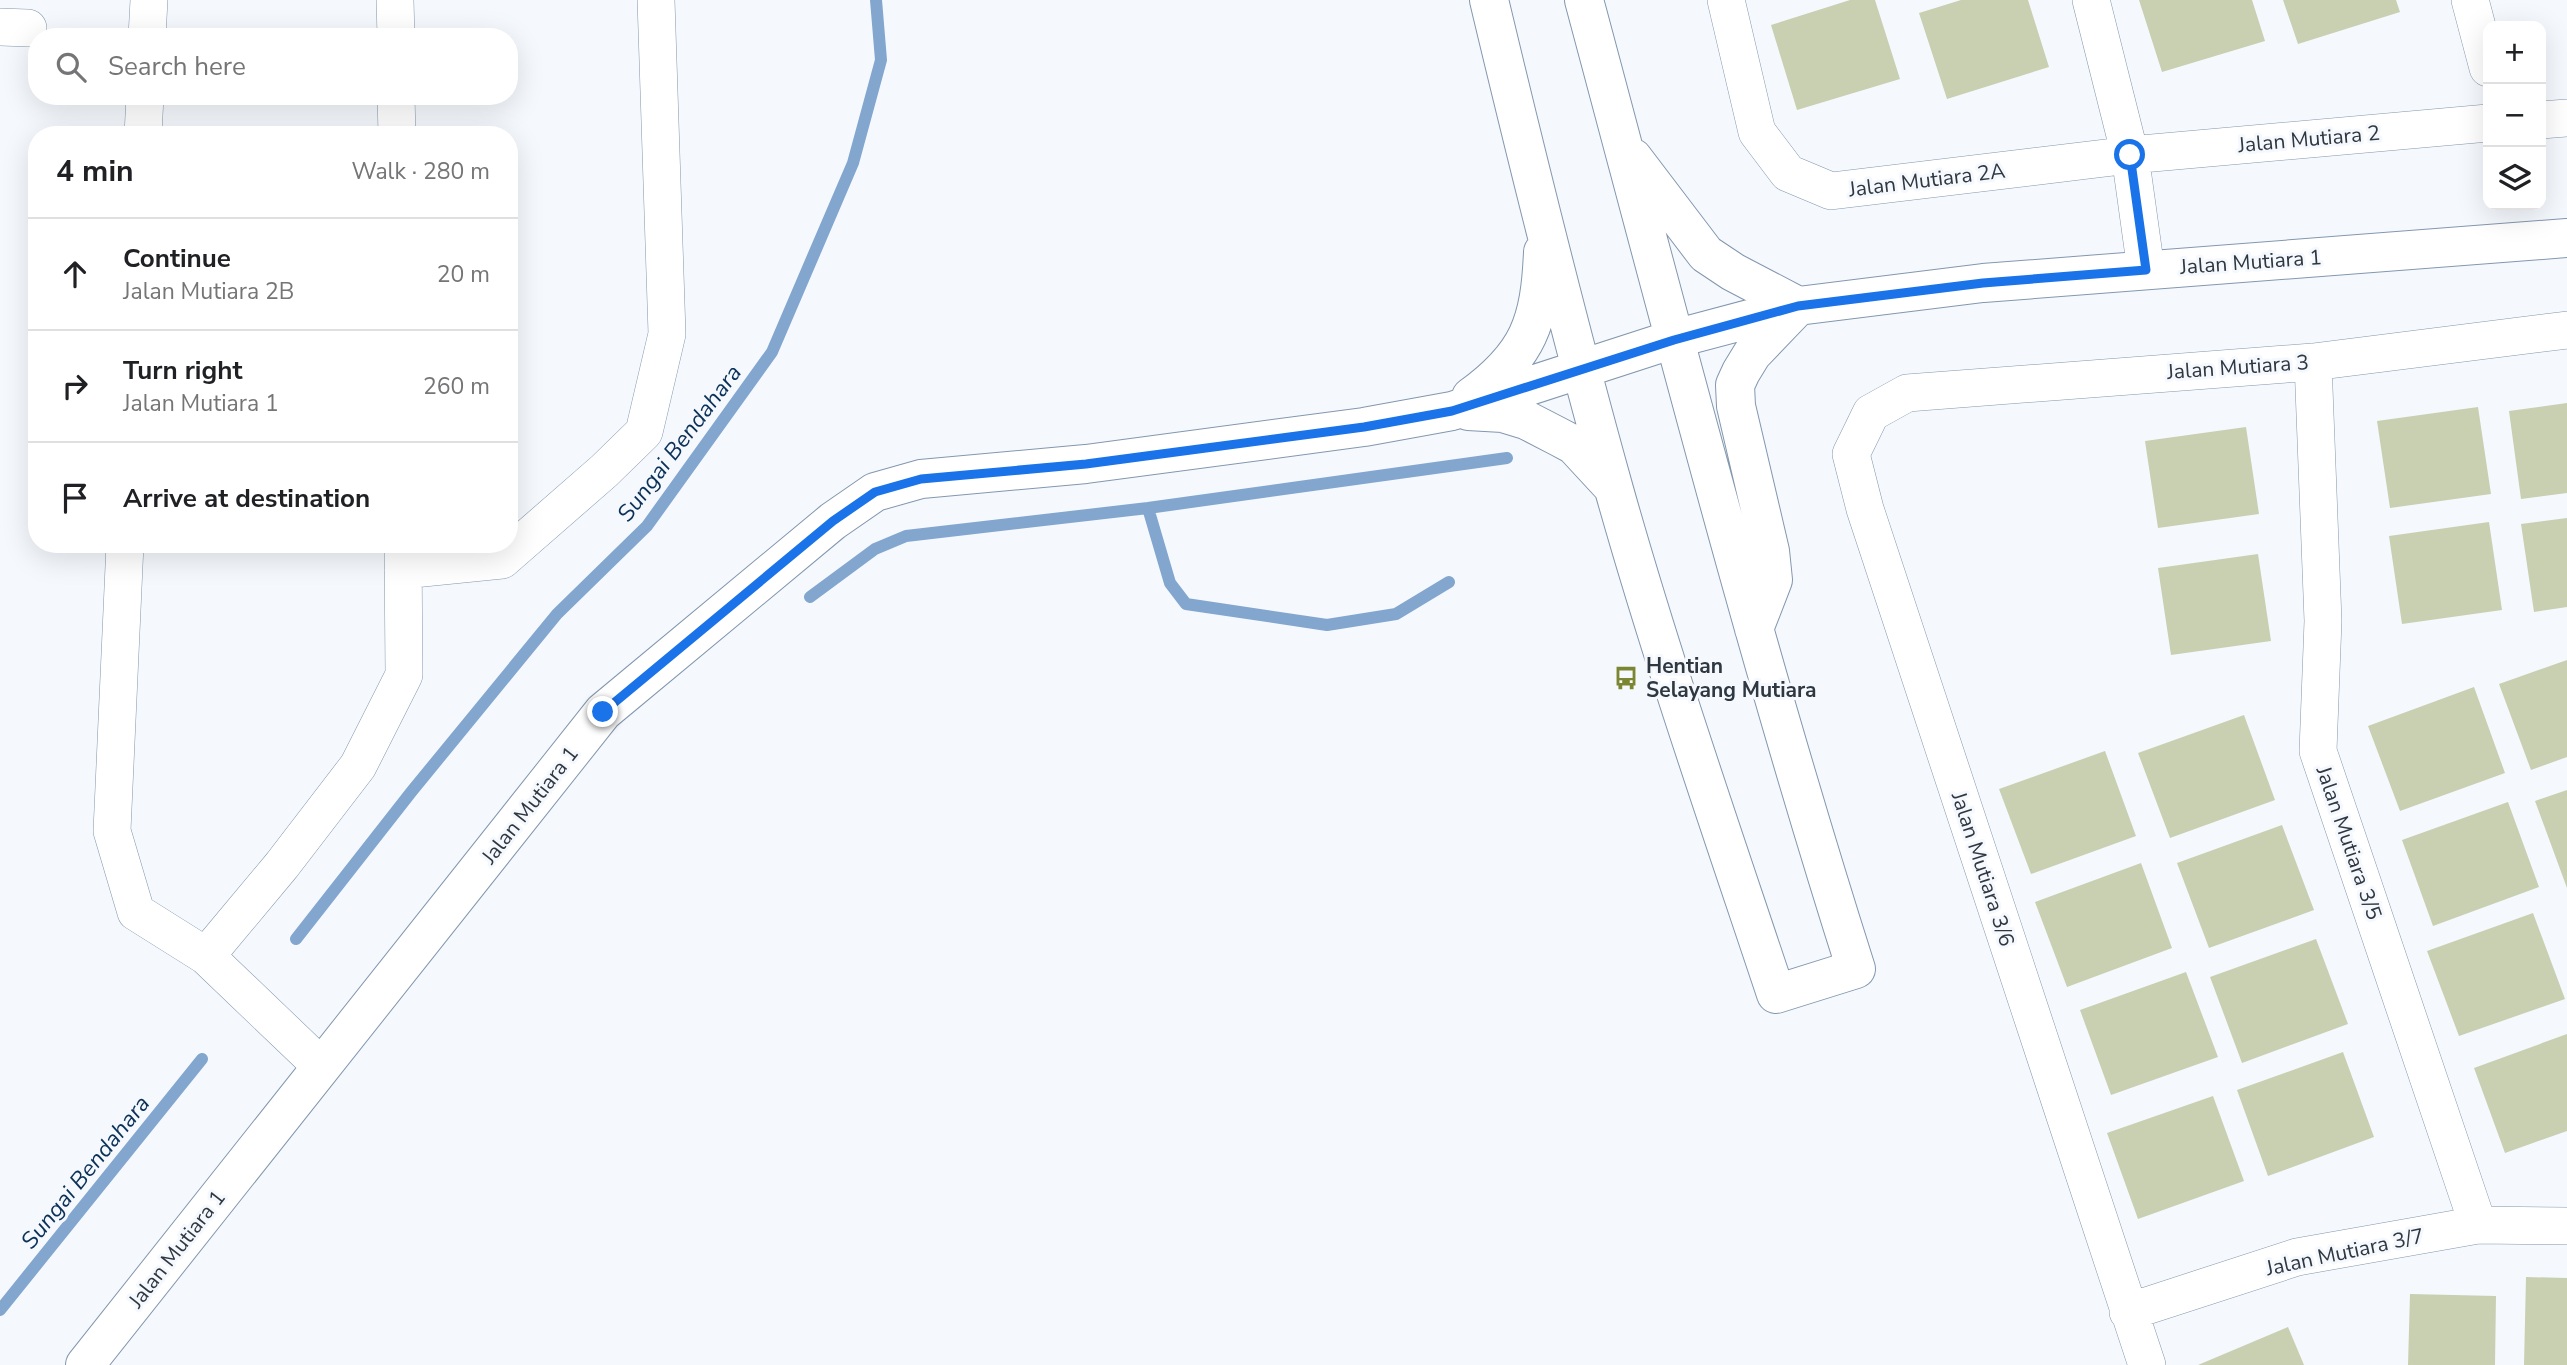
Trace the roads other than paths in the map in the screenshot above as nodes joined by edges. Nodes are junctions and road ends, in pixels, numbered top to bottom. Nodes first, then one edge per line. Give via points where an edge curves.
1 (149, 0) edge
2 (395, 0) edge
3 (656, 0) edge
4 (1489, 0) edge
5 (1584, 0) edge
6 (1726, 0) edge
7 (2091, 0) edge
8 (2470, 0) edge
9 (147, 28) edge
10 (396, 28) edge
11 (2483, 49) edge
12 (145, 105) edge
13 (397, 105) edge
14 (2567, 118) edge
15 (2546, 120) edge
16 (2483, 123) edge
17 (143, 126) edge
18 (397, 126) edge
19 (1623, 146) junction
20 (2130, 155) junction
21 (1544, 229) junction
22 (2567, 237) edge
23 (2146, 270) junction
24 (1798, 306) junction
25 (2567, 330) edge
26 (1674, 340) junction
27 (2313, 362) junction
28 (1582, 369) junction
29 (1908, 393) joint
30 (1452, 411) junction
31 (1613, 488) junction
32 (518, 546) edge
33 (125, 553) edge
34 (510, 553) edge
35 (403, 557) edge
36 (1754, 629) junction
37 (206, 956) junction
38 (321, 1066) junction
39 (2478, 1225) junction
40 (2567, 1226) edge
41 (2128, 1312) junction
42 (85, 1365) edge
43 (2147, 1365) edge

1 - 9 street
2 - 10 street
3 - 32 street via 667,334 643,432
4 - 21 street
5 - 19 street
6 - 20 street, Jalan Mutiara 2A via 1758,132 1788,173 1831,191
7 - 20 street
8 - 11 street
12 - 17 street
13 - 18 street
14 - 15 street
16 - 20 street, Jalan Mutiara 2
19 - 24 street via 1706,254
19 - 26 street
20 - 23 street
21 - 28 street
21 - 30 street via 1541,282 1531,332 1492,382
22 - 23 street, Jalan Mutiara 1
23 - 24 street, Jalan Mutiara 1 via 1983,283
24 - 26 street, Jalan Mutiara 1
24 - 36 street via 1752,354 1735,385 1735,406 1773,580
25 - 27 street, Jalan Mutiara 3
26 - 28 street, Jalan Mutiara 1
26 - 36 street
27 - 29 street, Jalan Mutiara 3
27 - 39 street, Jalan Mutiara 3/5 via 2323,621 2318,751
28 - 30 street, Jalan Mutiara 1
28 - 31 street
29 - 41 street, Jalan Mutiara 3/6 via 1871,413 1851,454 1865,509
30 - 31 street via 1503,413 1526,420 1574,445
30 - 38 street, Jalan Mutiara 1 via 1086,464 921,479 875,492 833,521 603,712
31 - 36 street via 1776,994 1856,969
33 - 37 street via 112,831 136,912
34 - 35 street via 502,560
35 - 37 street via 404,675 358,766
37 - 38 street
38 - 42 street, Jalan Mutiara 1
39 - 40 street, Jalan Mutiara 3/7
39 - 41 street, Jalan Mutiara 3/7 via 2297,1257
41 - 43 street, Jalan Mutiara 3/6

